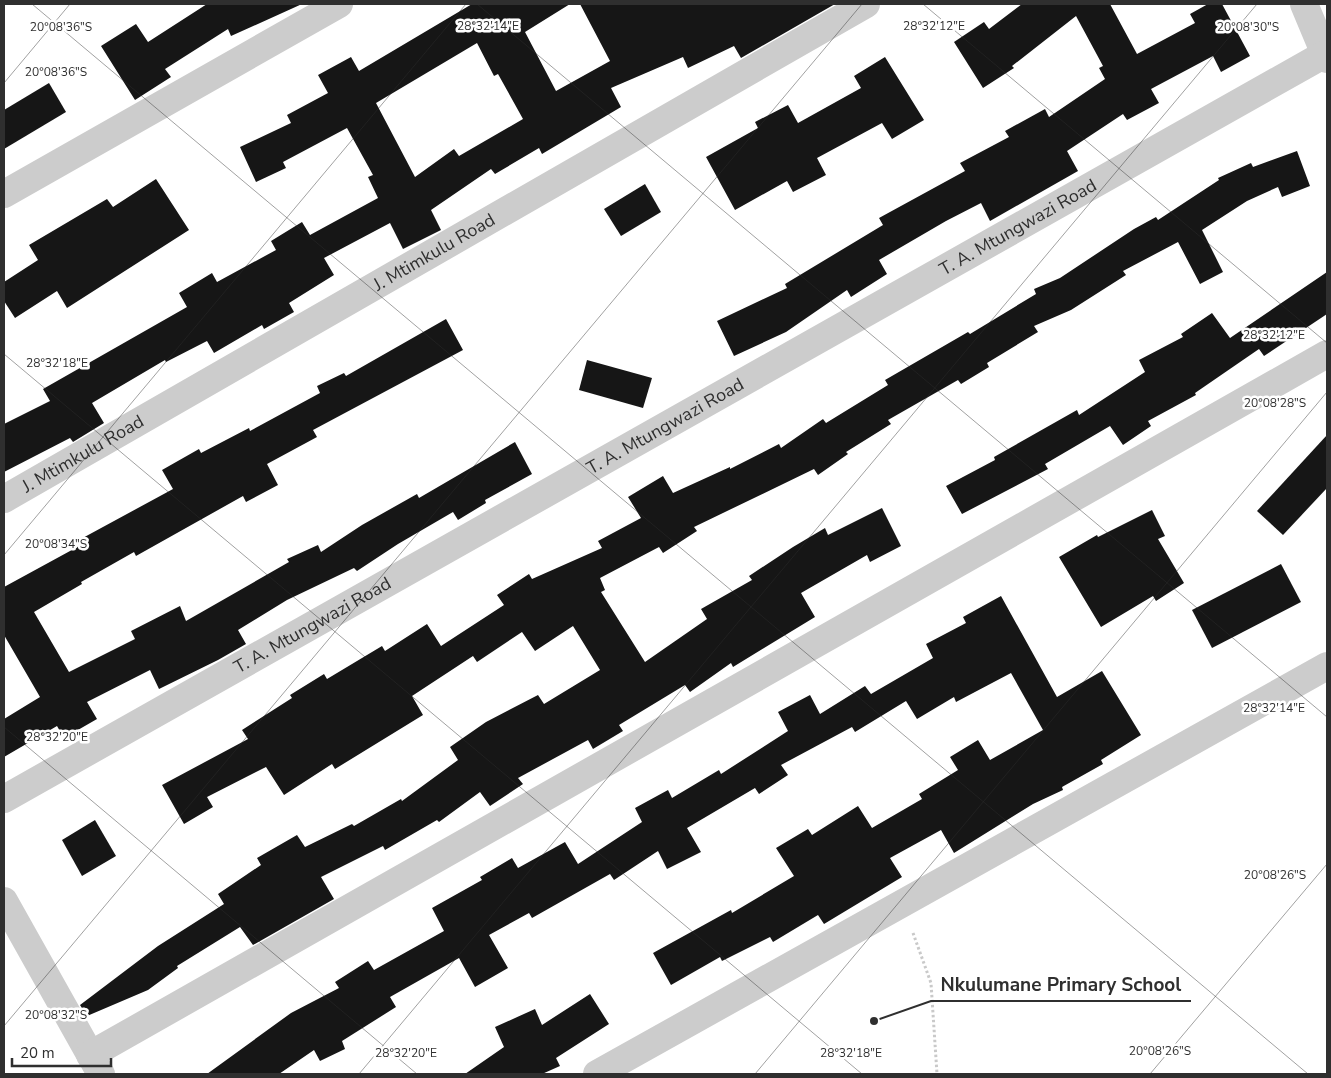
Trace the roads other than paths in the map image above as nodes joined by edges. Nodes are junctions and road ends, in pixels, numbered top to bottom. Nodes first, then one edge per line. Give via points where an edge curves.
1 (339, 4) edge
2 (866, 4) edge
3 (1304, 4) edge
4 (1326, 56) edge
5 (4, 194) edge
6 (1327, 354) edge
7 (4, 499) edge
8 (1327, 666) edge
9 (4, 799) edge
10 (4, 901) edge
11 (96, 1065) edge
12 (596, 1074) edge

1 - 5 street
2 - 7 street, J. Mtimkulu Road
3 - 4 street
4 - 9 street, T. A. Mtungwazi Road
6 - 11 street
8 - 12 street
10 - 11 street

